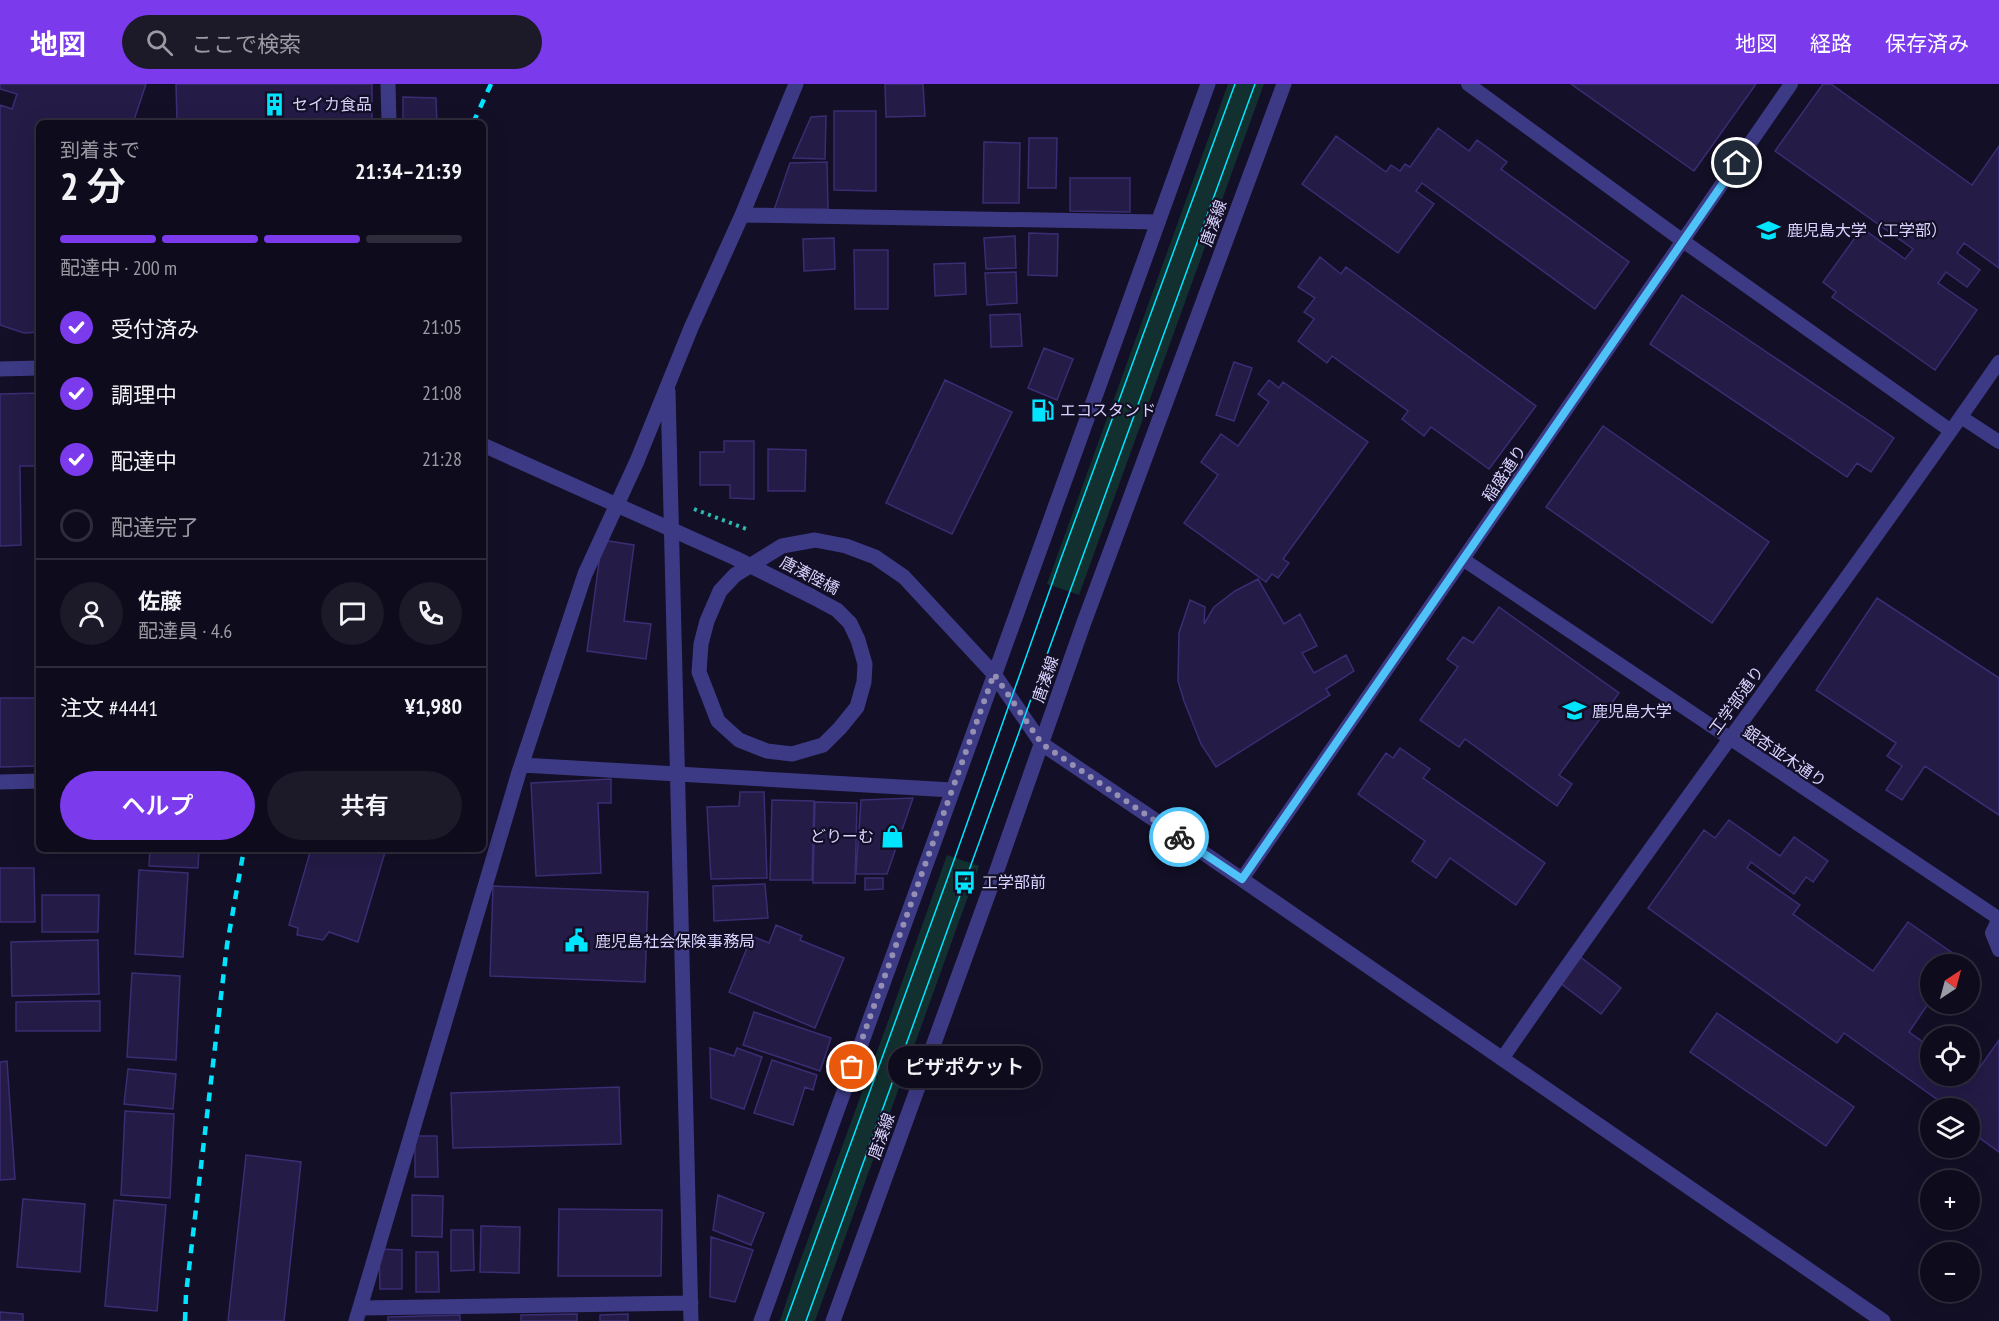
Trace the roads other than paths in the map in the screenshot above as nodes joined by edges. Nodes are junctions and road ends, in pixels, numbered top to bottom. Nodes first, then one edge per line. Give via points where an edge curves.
1 (388, 84) edge
2 (796, 84) edge
3 (1208, 84) edge
4 (1284, 84) edge
5 (1468, 84) edge
6 (1791, 84) edge
7 (389, 120) edge
8 (742, 215) junction
9 (1158, 222) junction
10 (1683, 241) junction
11 (1999, 362) edge
12 (36, 368) edge
13 (0, 369) edge
14 (668, 385) junction
15 (1961, 417) junction
16 (1952, 431) junction
17 (1999, 442) edge
18 (486, 446) edge
19 (1464, 560) junction
20 (750, 566) edge
21 (750, 566) edge
22 (750, 566) edge
23 (750, 566) edge
24 (994, 674) junction
25 (1728, 739) junction
26 (1042, 744) junction
27 (522, 765) junction
28 (678, 775) junction
29 (36, 781) edge
30 (0, 782) edge
31 (952, 790) junction
32 (1242, 879) junction
33 (1999, 918) edge
34 (1999, 950) edge
35 (1502, 1059) junction
36 (691, 1303) junction
37 (359, 1314) edge
38 (691, 1321) edge
39 (761, 1321) edge
40 (832, 1321) edge
41 (1883, 1321) edge

1 - 7 street
2 - 8 street
3 - 9 street
4 - 26 street, 唐湊線
5 - 10 lane
6 - 10 lane, 稲盛通り
8 - 9 street
8 - 14 street
9 - 24 street
10 - 16 lane
10 - 19 lane, 稲盛通り
11 - 15 lane, 工学部通り
12 - 13 street
14 - 27 street via 585,574
14 - 28 street
15 - 16 lane, 工学部通り
15 - 17 lane
16 - 25 lane, 工学部通り
18 - 20 street, 唐湊陸橋, bridge
19 - 25 lane, 銀杏並木通り
19 - 32 lane, 稲盛通り
21 - 22 street, 唐湊陸橋, bridge via 837,610 850,623 858,640 865,664 856,707 823,745 792,754 767,751 740,741 718,721 709,701 699,672 707,621 720,591
23 - 24 street, 唐湊陸橋, bridge via 782,546 815,540 874,557 904,577
24 - 26 street, 唐湊陸橋
24 - 31 street
25 - 33 lane, 銀杏並木通り
25 - 35 lane, 工学部通り
26 - 32 street
26 - 40 street, 唐湊線
27 - 28 street
27 - 37 street
28 - 31 street
28 - 36 street
29 - 30 street
31 - 39 street
32 - 35 street
33 - 34 lane via 1992,933
35 - 41 street
36 - 37 street
36 - 38 street

